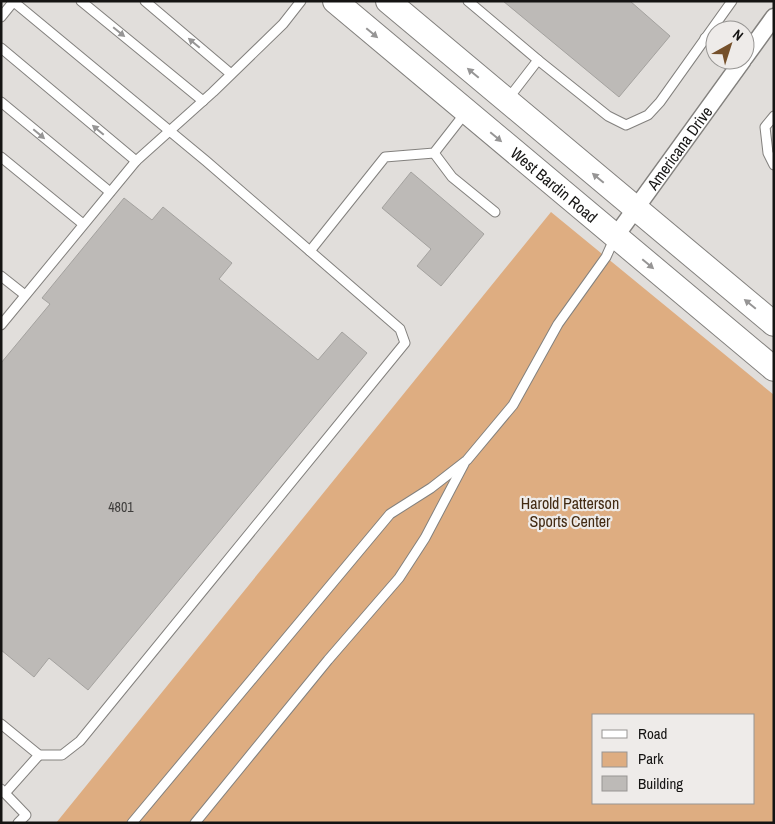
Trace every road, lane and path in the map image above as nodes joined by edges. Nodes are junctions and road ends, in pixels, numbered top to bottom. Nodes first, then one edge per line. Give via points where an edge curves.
1 (81, 1) edge
2 (145, 1) edge
3 (301, 1) edge
4 (335, 1) edge
5 (388, 1) edge
6 (468, 1) edge
7 (732, 1) edge
8 (14, 2) edge
9 (1, 17) edge
10 (774, 17) edge
11 (718, 20) edge
12 (705, 38) edge
13 (755, 42) edge
14 (1, 48) edge
15 (538, 60) junction
16 (734, 70) edge
17 (232, 74) junction
18 (203, 101) junction
19 (506, 101) junction
20 (1, 102) edge
21 (466, 112) junction
22 (774, 116) edge
23 (169, 132) junction
24 (434, 153) junction
25 (1, 157) edge
26 (136, 161) junction
27 (774, 165) edge
28 (110, 192) junction
29 (635, 210) junction
30 (495, 212) dead end
31 (83, 224) junction
32 (615, 237) junction
33 (310, 251) junction
34 (1, 276) edge
35 (25, 296) junction
36 (774, 324) edge
37 (1, 325) edge
38 (774, 369) edge
39 (467, 460) junction
40 (1, 724) edge
41 (39, 755) junction
42 (4, 790) edge
43 (18, 823) edge
44 (132, 823) edge
45 (195, 823) edge

1 -> 18 lane
17 -> 2 lane
3 - 17 lane
4 -> 21 main road, West Bardin Road
19 -> 5 main road
6 - 15 lane
7 - 11 lane
8 - 9 lane
8 - 23 lane
10 - 13 street, Americana Drive
12 - 15 lane via 654,109 626,125 608,116
26 -> 14 lane
15 - 19 lane
16 - 29 street, Americana Drive
17 - 18 lane
18 - 23 lane
29 -> 19 main road
20 -> 28 lane
21 - 24 lane
21 -> 32 main road, West Bardin Road
22 - 27 lane via 765,127 768,153
23 - 26 lane
23 - 33 lane
24 - 30 lane via 452,177
24 - 33 lane via 385,157
25 - 31 lane
26 - 28 lane
28 - 31 lane
29 - 32 street, Americana Drive
36 -> 29 main road
31 - 35 lane
32 -> 38 main road, West Bardin Road
32 - 39 lane via 606,257 558,324 513,405
33 - 41 lane via 400,329 405,343 80,742 62,756
34 - 35 lane
35 - 37 lane
39 - 44 lane via 432,488 390,514
39 - 45 lane via 425,538 399,578
40 - 41 lane
41 - 42 lane
42 - 43 lane via 26,815

